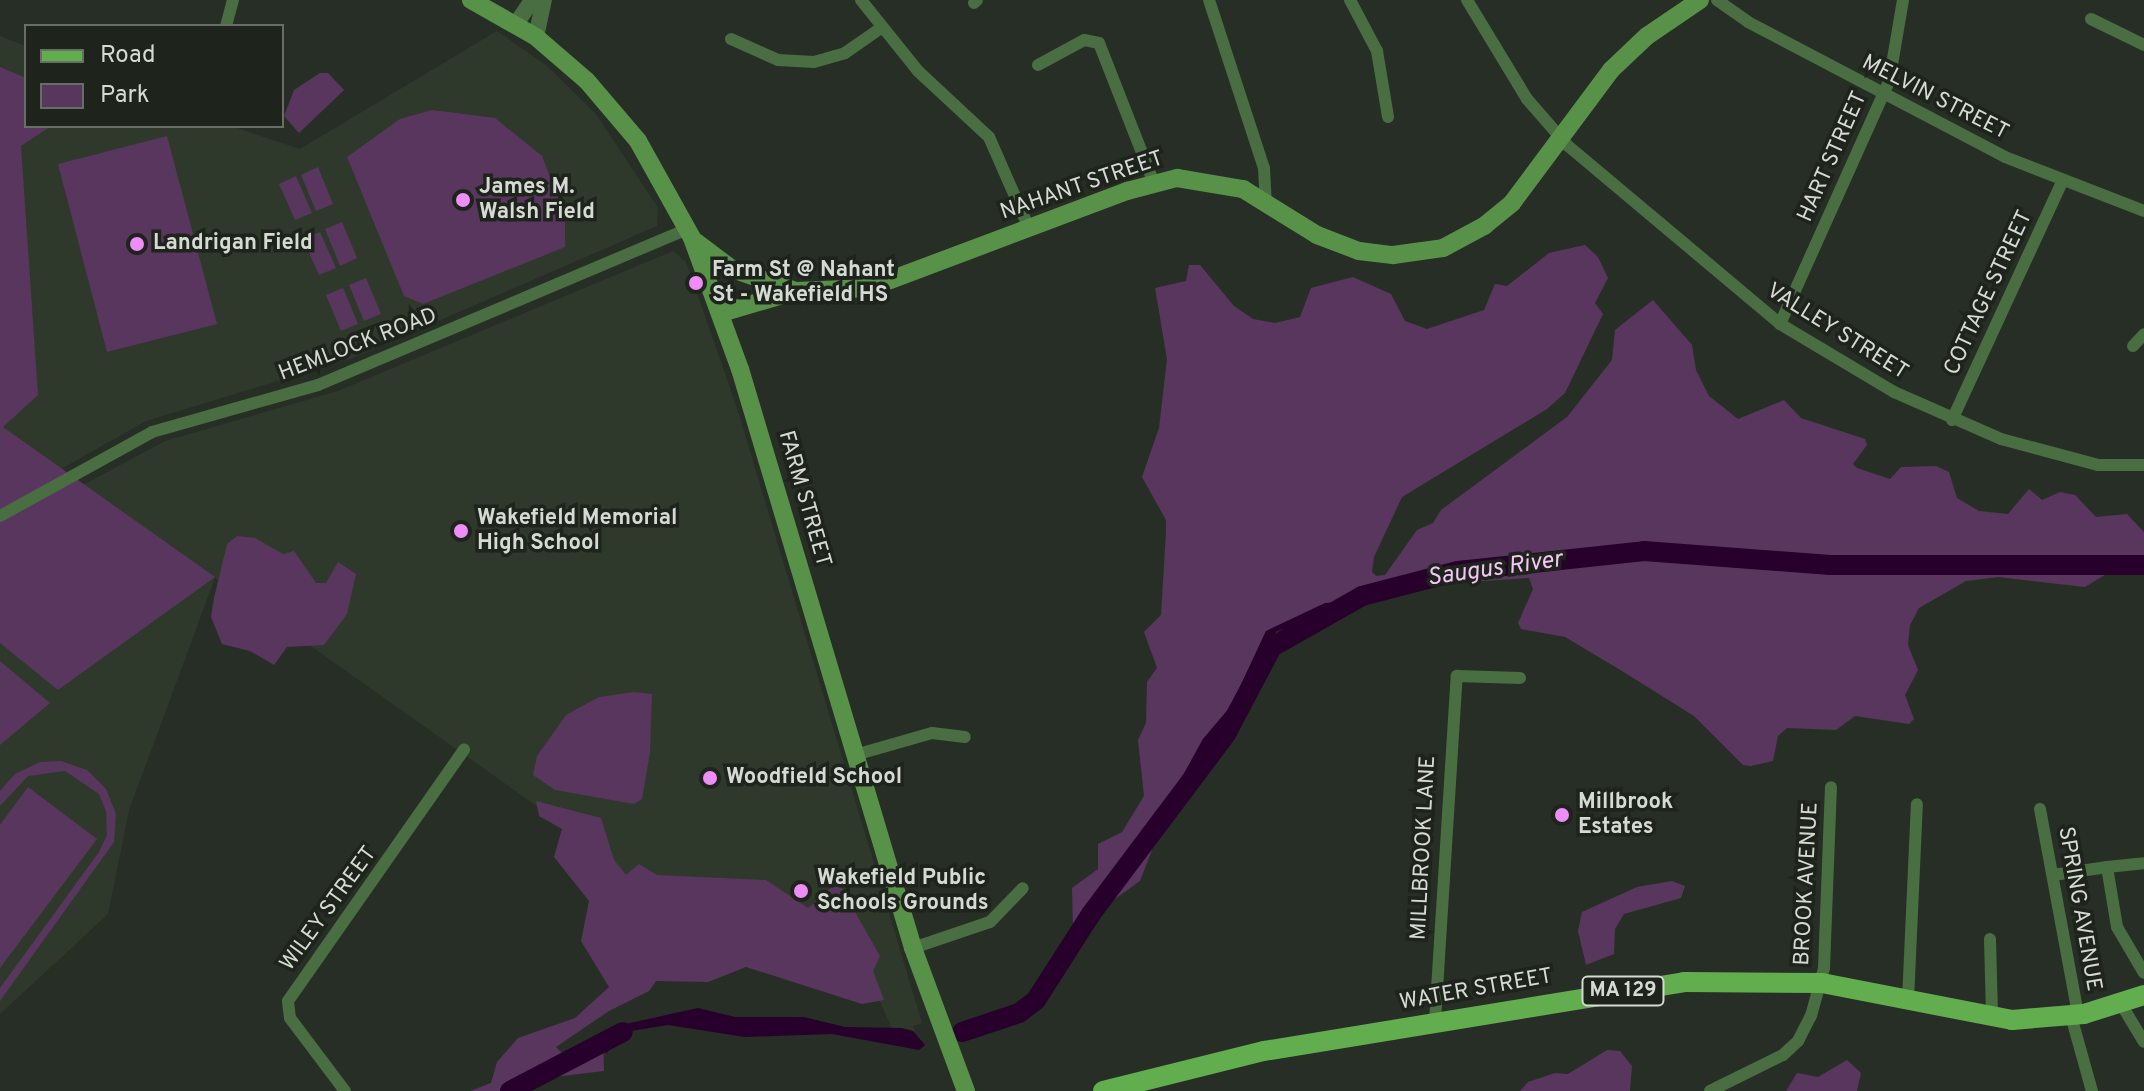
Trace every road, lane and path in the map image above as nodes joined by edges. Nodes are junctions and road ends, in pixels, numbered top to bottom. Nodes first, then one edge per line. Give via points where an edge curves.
1 (233, 0) edge
2 (471, 0) edge
3 (532, 0) edge
4 (544, 0) edge
5 (861, 0) edge
6 (1209, 0) edge
7 (1350, 0) edge
8 (1467, 0) edge
9 (1700, 0) edge
10 (1717, 0) edge
11 (1903, 0) edge
12 (2091, 19) dead end
13 (227, 24) edge
14 (516, 24) junction
15 (881, 28) junction
16 (536, 37) junction
17 (731, 39) dead end
18 (2144, 45) edge
19 (1038, 65) dead end
20 (1884, 95) junction
21 (1388, 117) dead end
22 (1559, 136) junction
23 (2062, 182) junction
24 (1154, 183) junction
25 (1266, 201) junction
26 (2144, 211) edge
27 (1029, 228) junction
28 (690, 233) junction
29 (754, 279) junction
30 (796, 291) junction
31 (719, 304) junction
32 (1780, 324) junction
33 (2144, 334) edge
34 (2133, 346) dead end
35 (1952, 420) junction
36 (2144, 465) edge
37 (0, 516) edge
38 (1520, 678) dead end
39 (965, 737) dead end
40 (464, 750) dead end
41 (855, 755) junction
42 (1831, 787) dead end
43 (1917, 804) dead end
44 (2040, 809) dead end
45 (2144, 863) edge
46 (2107, 867) junction
47 (2053, 875) junction
48 (1023, 888) dead end
49 (1990, 939) dead end
50 (913, 948) junction
51 (2144, 973) edge
52 (1822, 983) junction
53 (2144, 995) edge
54 (1908, 1000) junction
55 (2121, 1004) junction
56 (2075, 1016) junction
57 (1992, 1018) junction
58 (1435, 1021) junction
59 (2144, 1042) edge
60 (345, 1091) edge
61 (966, 1091) edge
62 (1103, 1091) edge
63 (1710, 1091) edge
64 (2092, 1091) edge

1 - 13 street
2 - 14 main road, FARM STREET
3 - 14 street
4 - 16 street
5 - 15 street
6 - 25 street via 1264,168
7 - 21 street via 1377,51
8 - 22 street, VALLEY STREET via 1527,99
9 - 22 main road, NAHANT STREET via 1621,60
10 - 20 street, MELVIN STREET
11 - 20 street, HART STREET
12 - 18 street
14 - 16 main road, FARM STREET
15 - 17 street via 845,53 814,62 778,60
15 - 27 street via 989,137
16 - 28 main road, FARM STREET via 622,120
19 - 24 street via 1086,39 1100,43
20 - 23 street, MELVIN STREET
20 - 32 street, HART STREET
22 - 25 main road, NAHANT STREET via 1522,191 1498,215 1469,236 1429,251 1393,255 1342,246
22 - 32 street, VALLEY STREET
23 - 26 street, MELVIN STREET
23 - 35 street, COTTAGE STREET
24 - 25 main road, NAHANT STREET via 1208,179
24 - 27 main road, NAHANT STREET
27 - 30 main road, NAHANT STREET via 869,288
28 - 29 main road, NAHANT STREET via 716,259
28 - 31 main road, FARM STREET
28 - 37 street, HEMLOCK ROAD via 318,385 152,432
29 - 30 main road, NAHANT STREET
29 - 31 main road via 738,281
30 - 31 main road, NAHANT STREET
31 - 41 main road, FARM STREET
32 - 35 street, VALLEY STREET via 1859,373
33 - 34 street
35 - 36 street, VALLEY STREET via 2055,457 2098,465
38 - 58 street, MILLBROOK LANE via 1457,676
39 - 41 street via 932,733
40 - 60 street, WILEY STREET via 288,1001 290,1018
41 - 50 main road, FARM STREET
42 - 52 street, BROOK AVENUE
43 - 54 street
44 - 47 street, SPRING AVENUE
45 - 46 street
46 - 47 street
46 - 51 street via 2117,927
47 - 56 street, SPRING AVENUE
48 - 50 street via 990,922
49 - 57 street
50 - 61 main road, FARM STREET
52 - 54 main road, WATER STREET / MA 129
52 - 58 main road, WATER STREET / MA 129 via 1684,982
52 - 63 street, BROOK AVENUE via 1792,1049
53 - 55 main road, WATER STREET / MA 129
54 - 57 main road, WATER STREET / MA 129
55 - 56 main road, WATER STREET / MA 129
55 - 59 street
56 - 57 main road, WATER STREET / MA 129
56 - 64 street, SPRING AVENUE
58 - 62 main road, WATER STREET / MA 129 via 1239,1056

